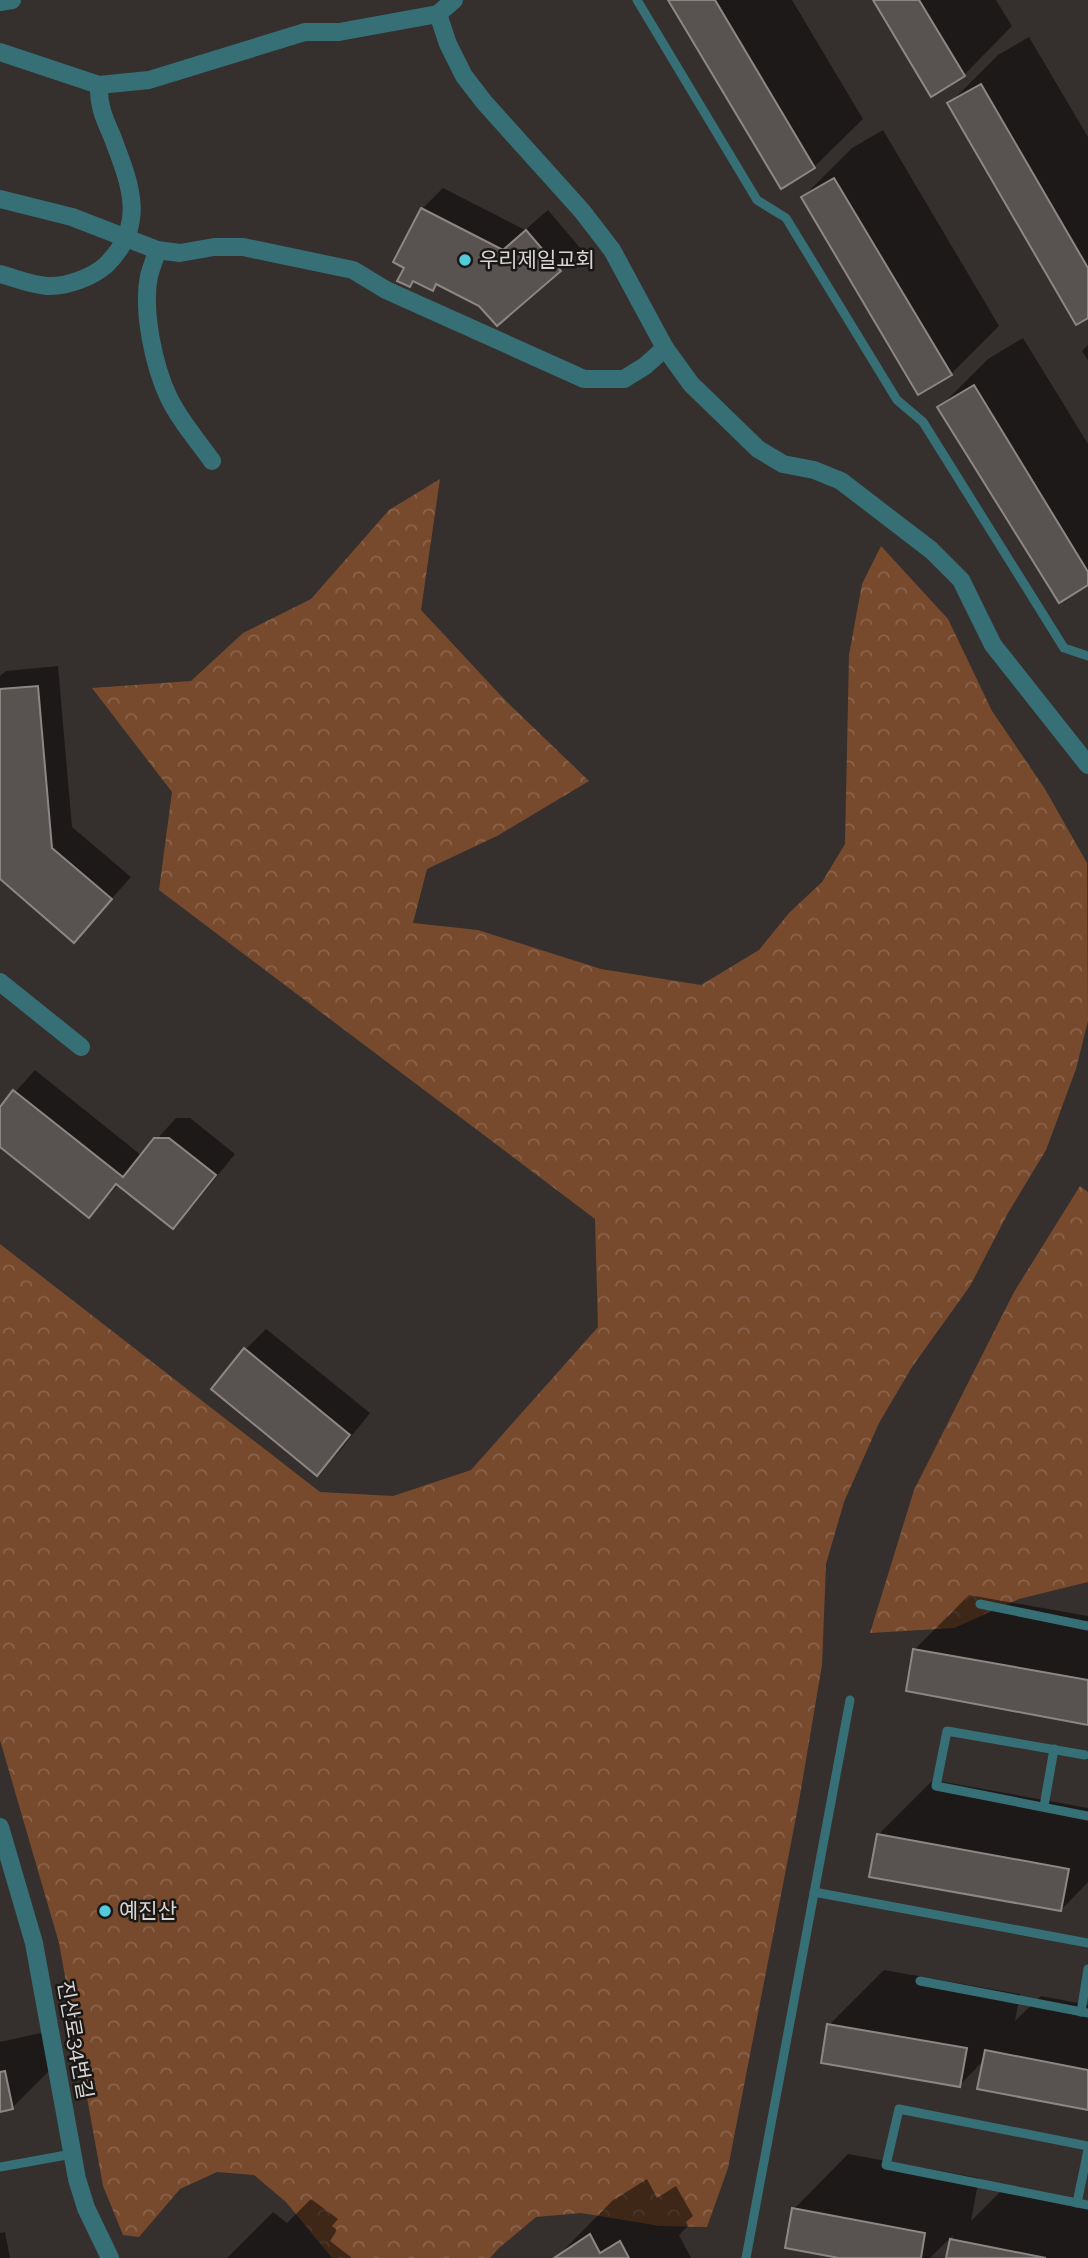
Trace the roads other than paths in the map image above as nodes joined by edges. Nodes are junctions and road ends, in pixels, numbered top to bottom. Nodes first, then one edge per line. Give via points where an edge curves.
1 (12, 0) edge
2 (454, 0) edge
3 (637, 0) edge
4 (0, 2) edge
5 (438, 14) junction
6 (0, 52) edge
7 (99, 85) junction
8 (0, 199) edge
9 (127, 237) junction
10 (158, 250) junction
11 (0, 274) edge
12 (665, 348) junction
13 (212, 461) dead end
14 (1088, 656) edge
15 (1088, 765) edge
16 (0, 982) edge
17 (81, 1047) dead end
18 (980, 1604) dead end
19 (1088, 1626) edge
20 (850, 1700) dead end
21 (1054, 1749) junction
22 (1085, 1755) dead end
23 (1044, 1806) junction
24 (1088, 1815) edge
25 (0, 1827) edge
26 (814, 1892) junction
27 (1088, 1943) edge
28 (1088, 1969) edge
29 (920, 1981) dead end
30 (1084, 2012) edge
31 (1088, 2148) edge
32 (72, 2154) junction
33 (0, 2167) edge
34 (1077, 2203) junction
35 (1088, 2205) edge
36 (110, 2258) edge
37 (746, 2258) edge

1 - 4 street
2 - 5 street
3 - 14 lane via 757,200 786,218 897,400 923,422 1064,649
5 - 7 street via 339,32 305,32 149,80
5 - 12 street via 464,76 612,250
6 - 7 street
7 - 9 street via 98,104 122,162 133,212
8 - 9 street
9 - 10 street
9 - 11 street via 99,272 76,281 48,286
10 - 12 street via 180,253 243,247 353,270 386,290 584,379 624,379
10 - 13 street via 147,299 157,362 169,398
12 - 15 street via 691,384 758,449 783,464 841,481 931,550 961,580 993,645
16 - 17 street
18 - 19 lane
20 - 26 lane
21 - 22 lane
21 - 23 lane
21 - 23 lane via 947,1731 936,1786
23 - 24 lane
25 - 32 street, 진산로34번길 via 34,1943
26 - 27 lane
26 - 37 lane
28 - 30 lane
29 - 30 lane
31 - 34 lane
31 - 34 lane via 899,2109 886,2165
32 - 33 lane
32 - 36 street, 진산로34번길 via 86,2208
34 - 35 lane

